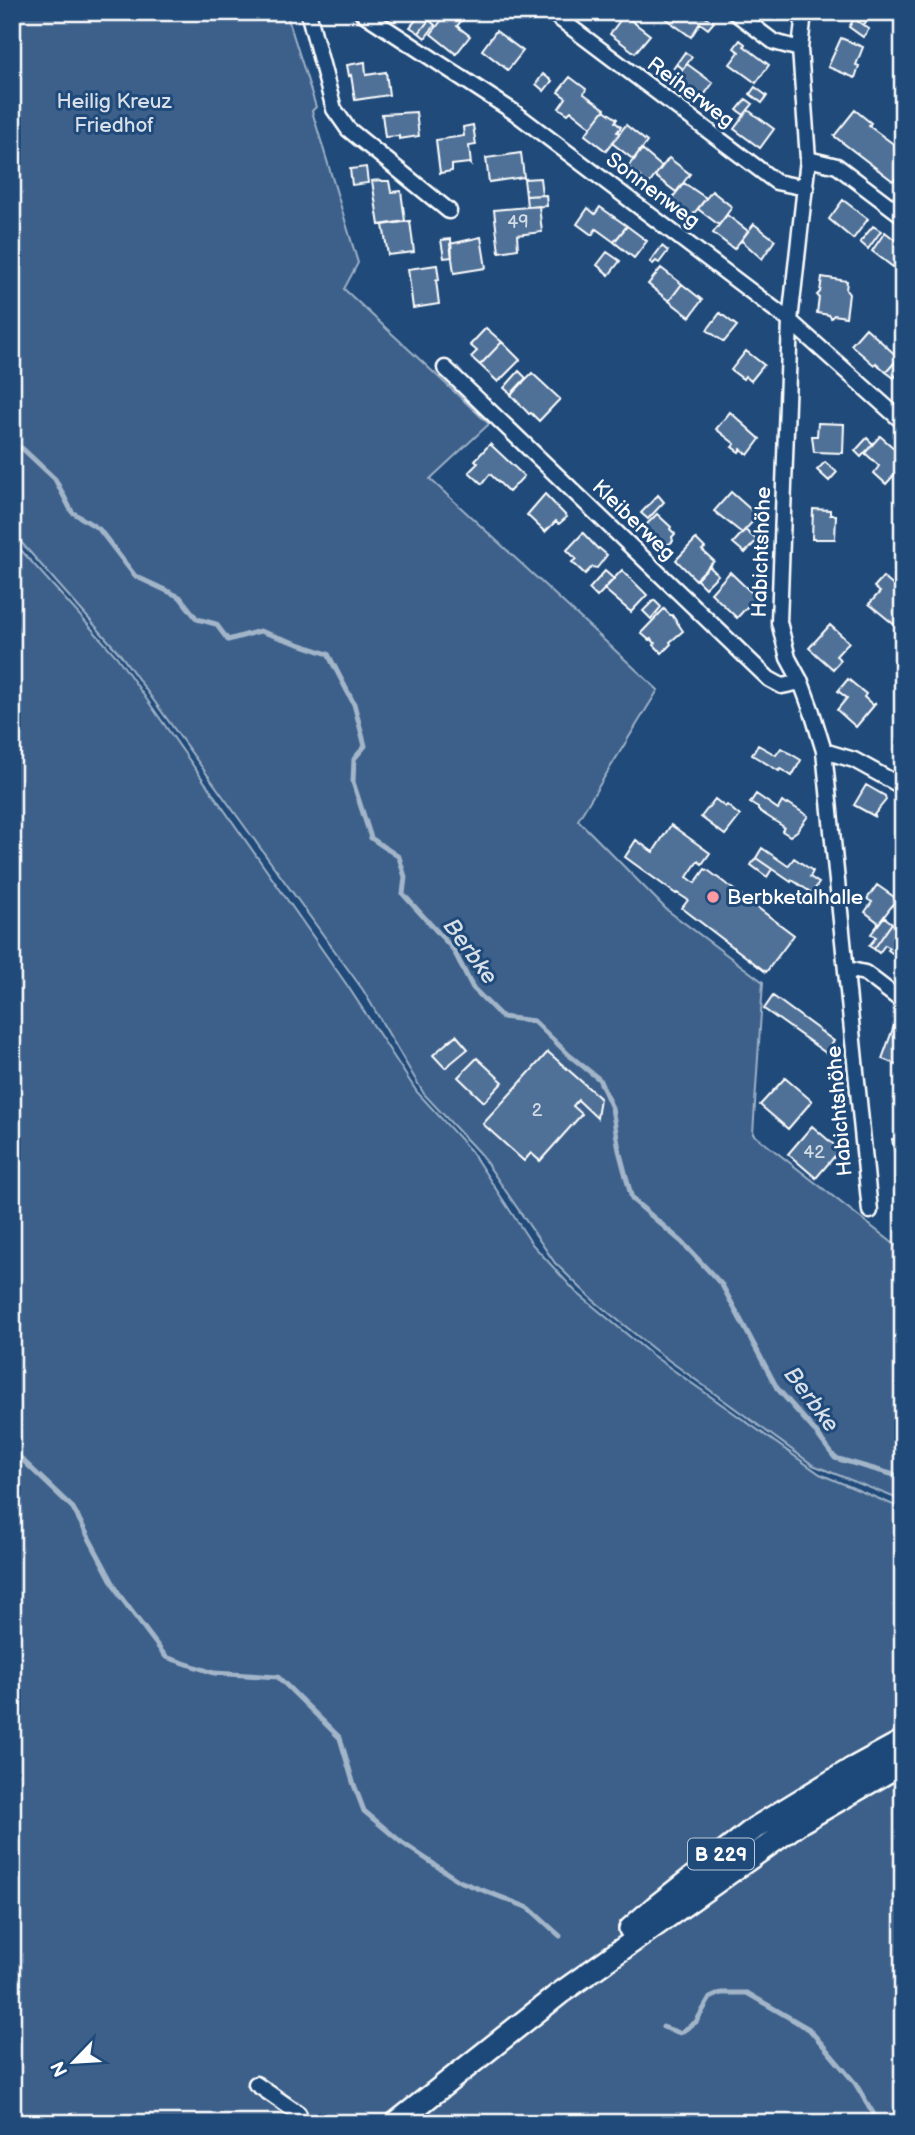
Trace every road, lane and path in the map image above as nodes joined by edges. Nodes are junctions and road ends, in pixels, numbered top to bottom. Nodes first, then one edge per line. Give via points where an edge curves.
1 (308, 12) edge
2 (361, 12) edge
3 (734, 12) edge
4 (804, 12) edge
5 (556, 16) dead end
6 (800, 49) junction
7 (808, 159) junction
8 (806, 188) junction
9 (449, 211) dead end
10 (903, 216) edge
11 (790, 321) junction
12 (445, 368) dead end
13 (903, 422) edge
14 (800, 682) junction
15 (824, 751) junction
16 (903, 787) edge
17 (847, 969) junction
18 (903, 1002) edge
19 (870, 1210) dead end
20 (903, 1741) edge
21 (903, 1763) edge
22 (559, 1994) junction
23 (256, 2084) dead end
24 (300, 2118) edge
25 (396, 2123) edge

1 - 9 street via 334,109 348,130
2 - 11 street, Sonnenweg via 514,112
3 - 6 street via 774,42
4 - 6 street, Habichtshöhe
5 - 8 street, Reiherweg via 776,182
6 - 7 street, Habichtshöhe
7 - 8 street, Habichtshöhe
7 - 10 street via 837,166
8 - 11 street, Habichtshöhe
11 - 13 street, Sonnenweg
11 - 14 street, Habichtshöhe via 779,622
12 - 14 street, Kleiberweg via 769,679 782,686
14 - 15 street, Habichtshöhe
15 - 16 street via 854,760
15 - 17 street, Habichtshöhe
17 - 18 street via 865,973
17 - 19 street, Habichtshöhe
20 - 22 main road, B 229 via 755,1828 655,1907
21 - 22 main road, B 229 via 801,1822
22 - 25 main road, B 229
23 - 24 street

